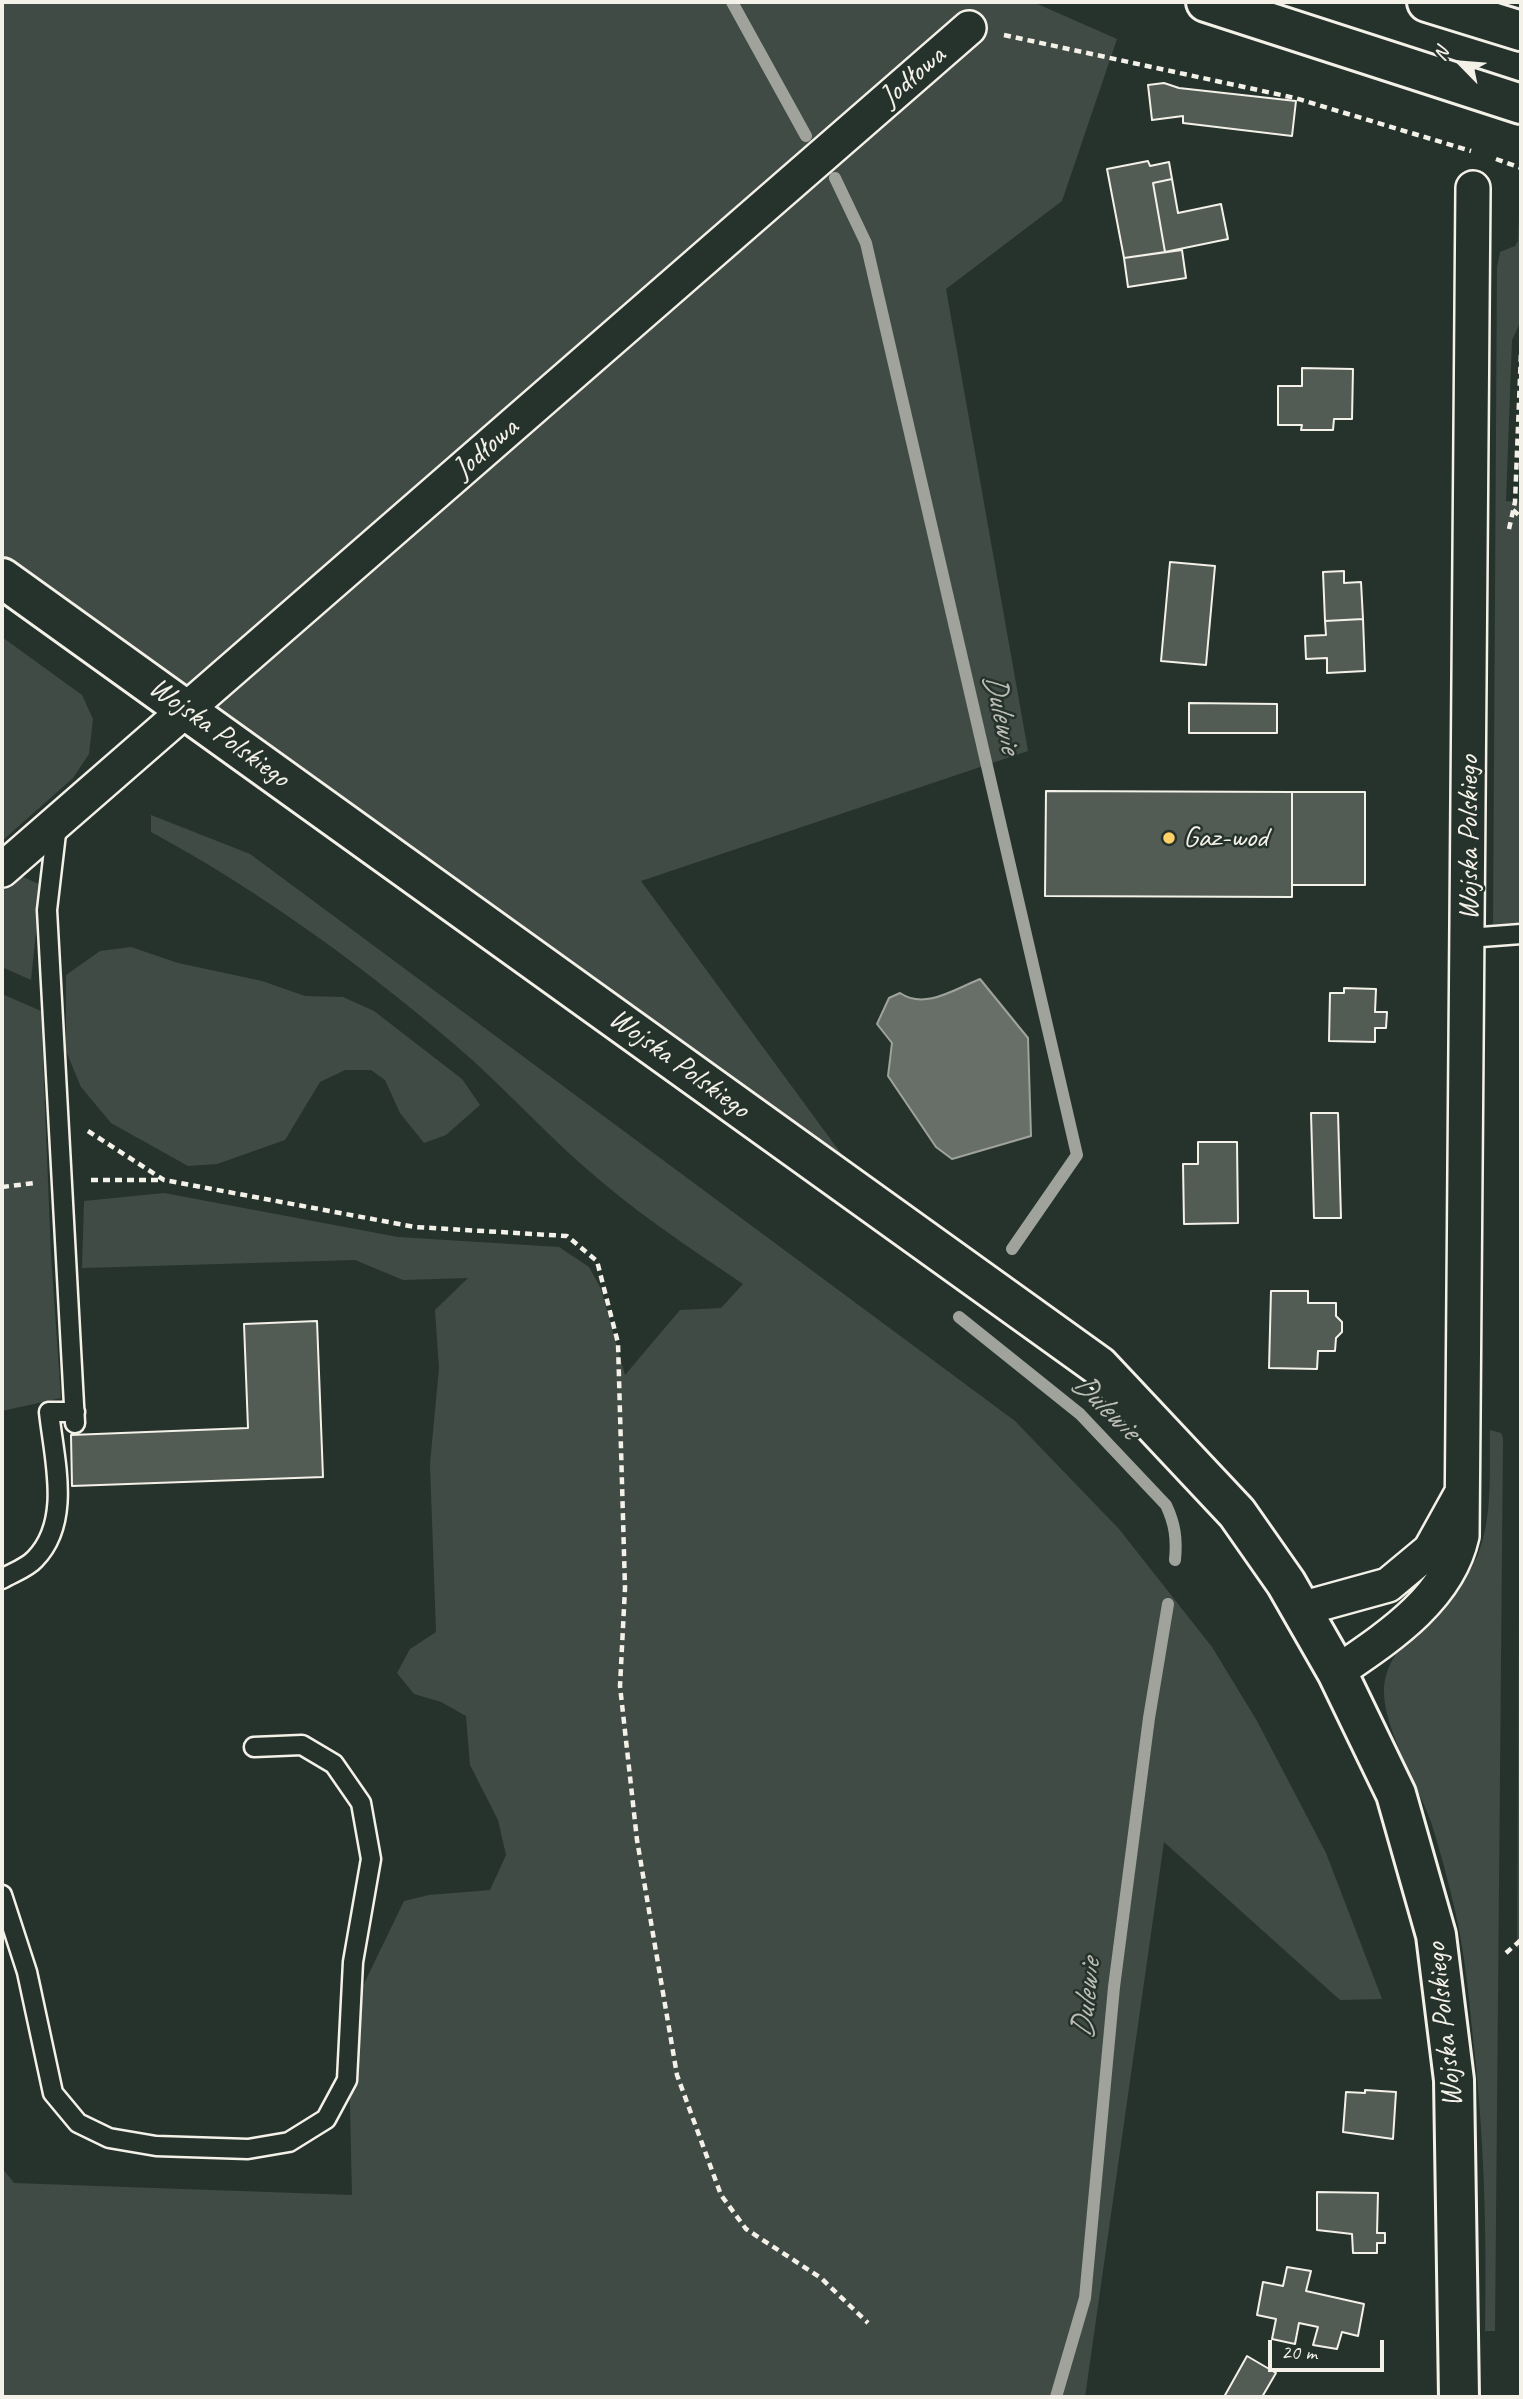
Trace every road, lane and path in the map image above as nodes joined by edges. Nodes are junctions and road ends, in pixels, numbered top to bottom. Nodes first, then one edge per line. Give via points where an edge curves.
1 (1206, 2) edge
2 (1427, 2) edge
3 (969, 28) joint
4 (1521, 31) edge
5 (1521, 104) edge
6 (1473, 152) dead end
7 (1485, 155) dead end
8 (1521, 168) edge
9 (1474, 188) dead end
10 (1521, 352) edge
11 (1515, 502) dead end
12 (2, 578) edge
13 (187, 709) junction
14 (57, 821) junction
15 (2, 870) edge
16 (1521, 933) edge
17 (1468, 938) junction
18 (58, 1111) junction
19 (1465, 1488) junction
20 (2, 1579) edge
21 (1301, 1609) junction
22 (1336, 1672) junction
23 (254, 1747) dead end
24 (2, 1895) edge
25 (1521, 1940) edge
26 (1506, 1953) dead end
27 (868, 2323) dead end
28 (1459, 2397) edge

1 - 5 main road
2 - 4 main road
3 - 6 path via 1295,98
3 - 13 street, Jodłowa
7 - 8 path
9 - 17 street, Wojska Polskiego
10 - 11 path
12 - 13 main road, Wojska Polskiego
13 - 14 street, Jodłowa
13 - 21 main road, Wojska Polskiego via 1099,1366 1237,1513
14 - 15 street, Jodłowa
14 - 18 lane via 47,910
16 - 17 lane
17 - 19 street, Wojska Polskiego
18 - 20 lane via 75,1418 49,1412 59,1507 49,1538 34,1560
18 - 27 path via 164,1180 415,1227 567,1236 597,1261 618,1343 625,1588 620,1686 637,1840 677,2075 720,2195 746,2229 821,2278
19 - 21 street, Wojska Polskiego via 1430,1550 1388,1585
19 - 22 street, Wojska Polskiego via 1462,1536 1450,1573 1395,1633
21 - 22 main road, Wojska Polskiego
22 - 28 main road, Wojska Polskiego via 1396,1794 1436,1935 1454,2080
23 - 24 lane via 302,1745 334,1764 361,1803 371,1859 354,1962 347,2080 326,2119 289,2142 248,2149 156,2146 109,2137 78,2123 53,2093 27,1972
25 - 26 path

